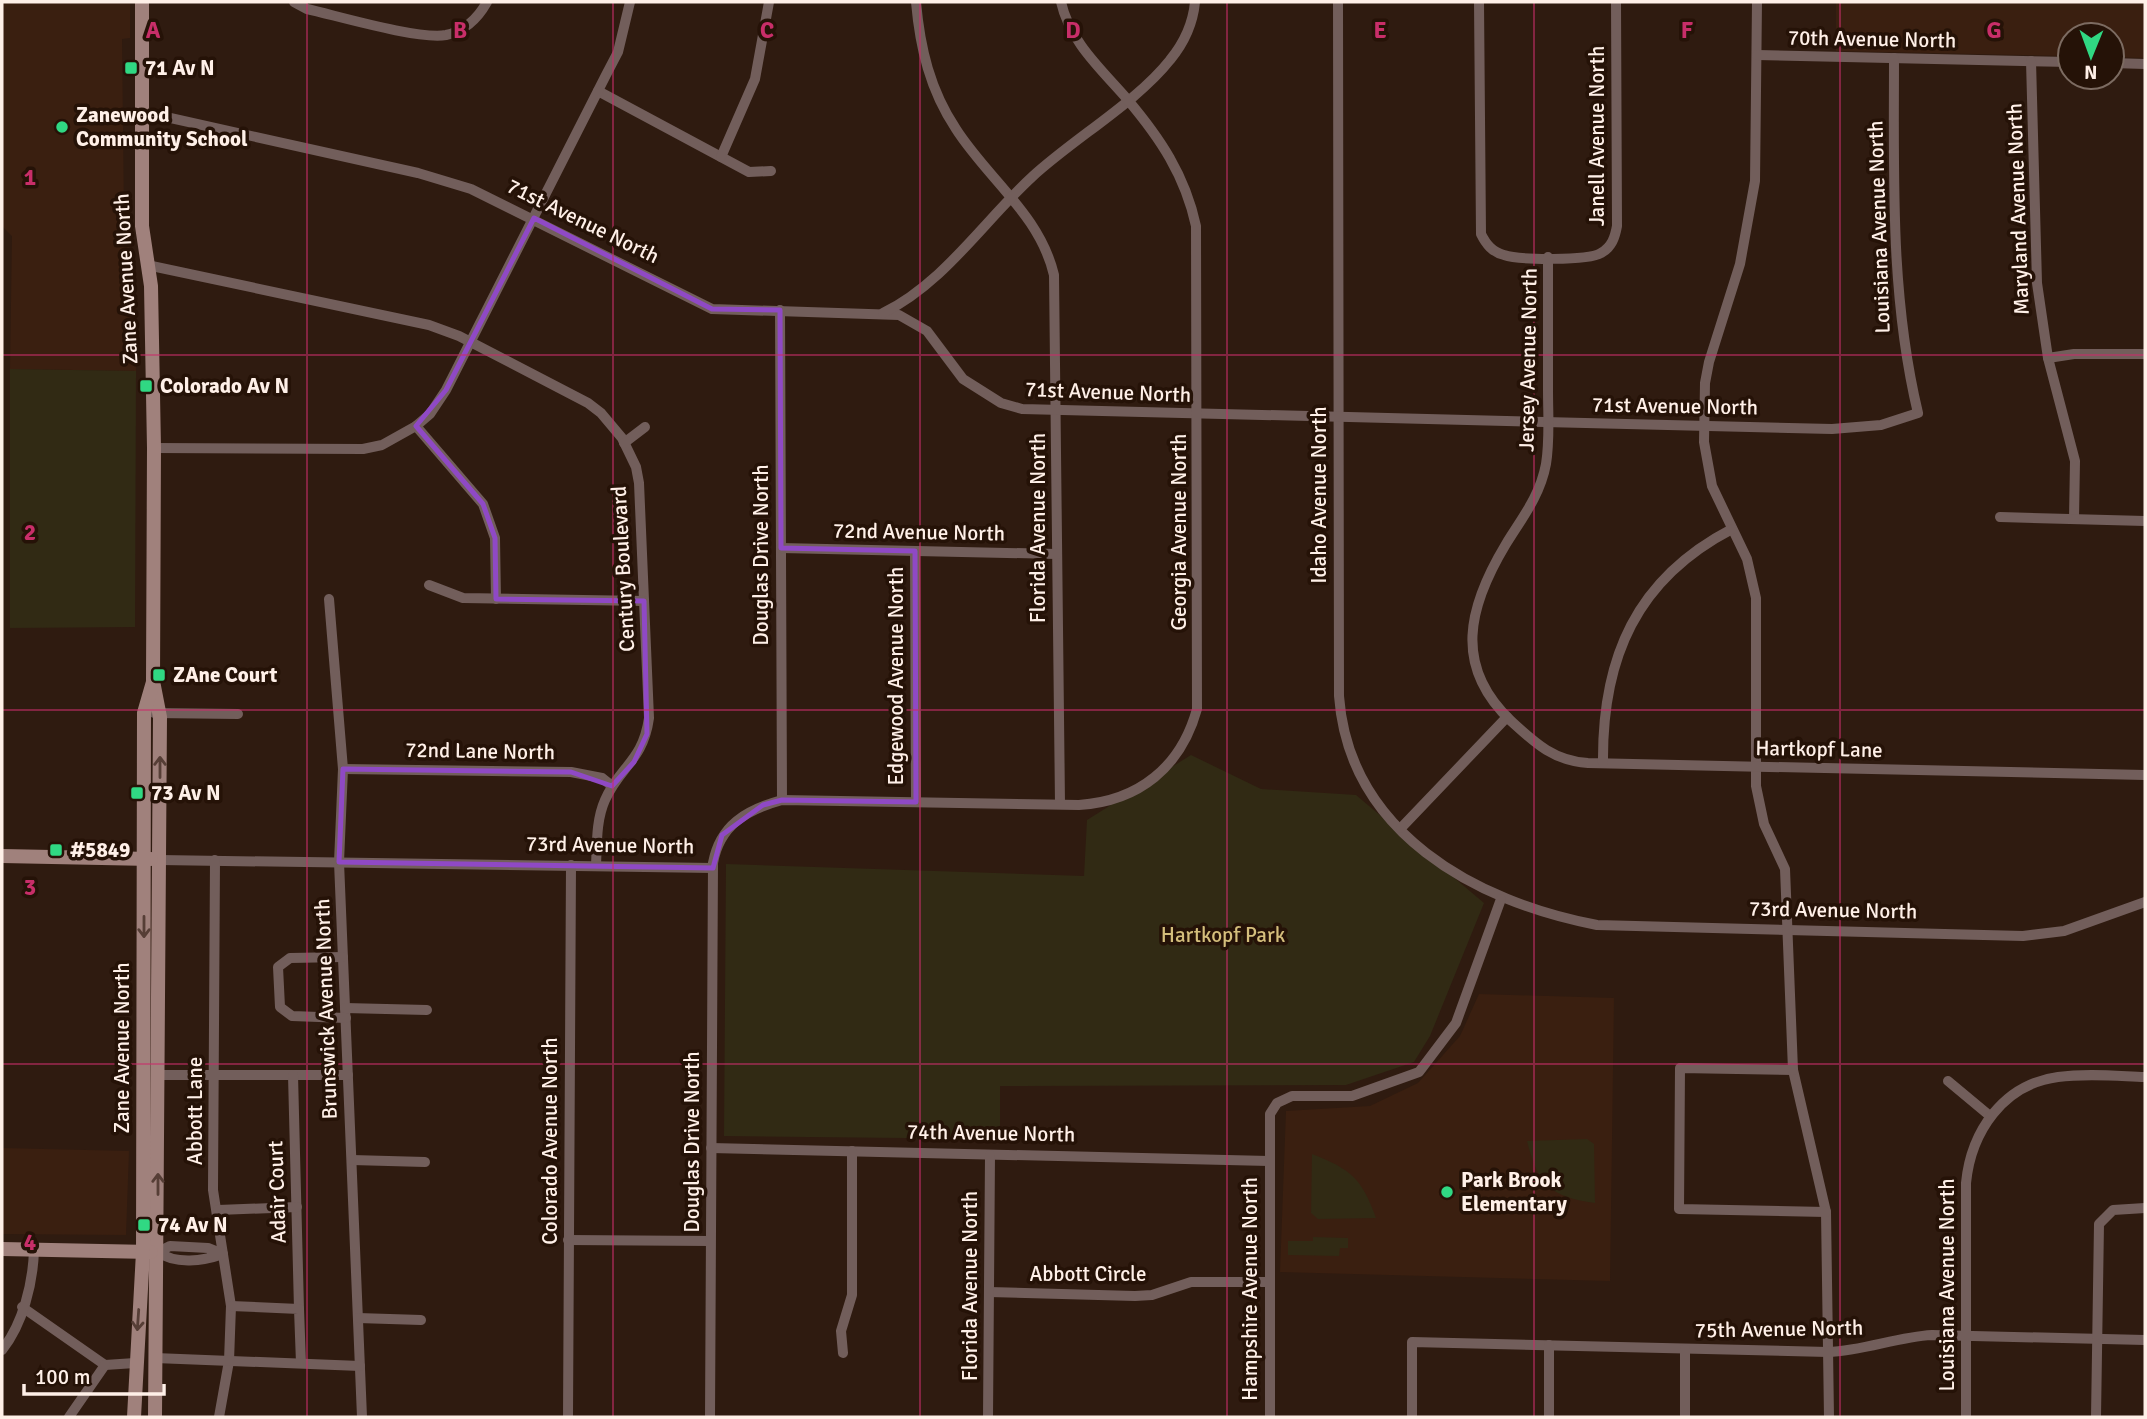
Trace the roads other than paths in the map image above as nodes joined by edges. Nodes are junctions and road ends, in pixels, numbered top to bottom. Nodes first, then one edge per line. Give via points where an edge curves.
1 (142, 2) edge
2 (294, 2) edge
3 (487, 2) edge
4 (630, 2) edge
5 (769, 2) edge
6 (916, 2) edge
7 (1061, 2) edge
8 (1195, 2) edge
9 (1338, 2) edge
10 (1479, 2) edge
11 (1616, 2) edge
12 (1757, 2) edge
13 (1757, 55) junction
14 (1894, 58) junction
15 (2031, 61) junction
16 (2056, 62) edge
17 (2126, 63) edge
18 (2145, 64) edge
19 (598, 91) junction
20 (1127, 99) junction
21 (139, 111) junction
22 (721, 157) junction
23 (771, 171) dead end
24 (1011, 198) junction
25 (534, 218) junction
26 (1549, 257) junction
27 (147, 265) junction
28 (780, 310) junction
29 (883, 313) junction
30 (470, 342) junction
31 (2144, 353) edge
32 (2048, 358) junction
33 (1913, 394) joint
34 (1056, 412) junction
35 (1198, 415) junction
36 (1338, 418) junction
37 (1548, 422) junction
38 (416, 426) junction
39 (1704, 426) junction
40 (645, 427) dead end
41 (624, 443) junction
42 (154, 449) junction
43 (2000, 517) dead end
44 (2074, 519) junction
45 (2145, 521) edge
46 (1732, 529) junction
47 (781, 548) junction
48 (915, 551) junction
49 (1057, 554) junction
50 (429, 585) dead end
51 (329, 599) dead end
52 (496, 599) junction
53 (644, 601) junction
54 (153, 681) junction
55 (1199, 689) joint
56 (144, 713) junction
57 (160, 713) junction
58 (239, 714) dead end
59 (1507, 717) junction
60 (1603, 763) junction
61 (1756, 767) junction
62 (343, 769) junction
63 (2145, 775) edge
64 (612, 786) junction
65 (782, 800) junction
66 (916, 802) junction
67 (1060, 804) junction
68 (1401, 828) junction
69 (2, 856) edge
70 (144, 859) junction
71 (160, 860) junction
72 (215, 860) junction
73 (339, 862) junction
74 (571, 865) junction
75 (596, 866) junction
76 (713, 868) junction
77 (1501, 899) junction
78 (2145, 902) edge
79 (1518, 905) joint
80 (1788, 930) junction
81 (343, 957) junction
82 (427, 1010) dead end
83 (345, 1013) junction
84 (1793, 1070) junction
85 (158, 1075) junction
86 (214, 1075) junction
87 (293, 1075) junction
88 (348, 1075) junction
89 (2145, 1077) edge
90 (1948, 1080) dead end
91 (1990, 1116) junction
92 (711, 1148) junction
93 (852, 1151) junction
94 (989, 1155) junction
95 (352, 1160) junction
96 (1269, 1161) junction
97 (425, 1162) dead end
98 (297, 1208) junction
99 (2145, 1208) edge
100 (218, 1210) junction
101 (1826, 1212) junction
102 (568, 1240) junction
103 (710, 1241) junction
104 (2, 1250) edge
105 (33, 1250) junction
106 (150, 1252) junction
107 (223, 1254) junction
108 (1270, 1282) junction
109 (989, 1292) junction
110 (230, 1306) junction
111 (22, 1307) junction
112 (299, 1309) junction
113 (358, 1318) junction
114 (421, 1320) dead end
115 (1966, 1336) junction
116 (2097, 1339) junction
117 (2145, 1340) edge
118 (1549, 1345) junction
119 (1685, 1349) junction
120 (2, 1350) edge
121 (1828, 1352) junction
122 (843, 1353) dead end
123 (155, 1358) junction
124 (229, 1361) junction
125 (135, 1363) junction
126 (300, 1363) junction
127 (106, 1365) junction
128 (360, 1366) junction
129 (69, 1417) edge
130 (134, 1417) edge
131 (155, 1417) edge
132 (219, 1417) edge
133 (362, 1417) edge
134 (568, 1417) edge
135 (710, 1417) edge
136 (988, 1417) edge
137 (1270, 1417) edge
138 (1412, 1417) edge
139 (1549, 1417) edge
140 (1685, 1417) edge
141 (1829, 1417) edge
142 (1966, 1417) edge
143 (2096, 1417) edge

1 - 21 street, Zane Avenue North
2 - 3 street via 307,9 435,36 461,29
4 - 19 street via 618,52
5 - 22 street via 755,79
6 - 24 street via 923,55 942,106 972,152
7 - 20 street via 1079,43
8 - 20 street via 1190,27 1176,52
9 - 36 street, Idaho Avenue North
10 - 26 street, Jersey Avenue North via 1481,233 1502,255
11 - 26 street, Janell Avenue North via 1615,236 1604,252 1595,256
12 - 13 street
13 - 14 street, 70th Avenue North
13 - 39 street via 1756,171 1749,223 1709,362
14 - 15 street, 70th Avenue North
14 - 33 street, Louisiana Avenue North via 1897,291
15 - 16 street, 70th Avenue North
15 - 32 street, Maryland Avenue North via 2037,283
17 - 18 street
19 - 22 street
19 - 25 street
20 - 24 street
20 - 35 street, Georgia Avenue North via 1171,156 1193,213 1198,250
21 - 25 street, 71st Avenue North via 445,180
21 - 27 street, Zane Avenue North
22 - 23 street via 749,172
24 - 29 street via 921,290
24 - 34 street, Florida Avenue North via 1041,237 1055,275
25 - 28 street, 71st Avenue North via 712,309
25 - 30 street
26 - 37 street, Jersey Avenue North
27 - 30 street, Century Boulevard via 429,326
27 - 42 street, Zane Avenue North
28 - 29 street, 71st Avenue North
28 - 47 street, Douglas Drive North
29 - 34 street, 71st Avenue North via 899,315 927,331 949,363 981,393 1022,410
30 - 38 street via 441,399
30 - 41 street, Century Boulevard via 588,402
31 - 32 street
32 - 44 street, Maryland Avenue North via 2075,461
33 - 39 street, 71st Avenue North via 1918,413 1881,425 1832,429
34 - 35 street, 71st Avenue North
34 - 49 street, Florida Avenue North
35 - 36 street, 71st Avenue North
35 - 55 street, Georgia Avenue North
36 - 37 street, 71st Avenue North
36 - 68 street, Idaho Avenue North via 1341,723 1359,775
37 - 39 street, 71st Avenue North
37 - 59 street, Jersey Avenue North via 1541,484 1494,563 1472,639 1476,676
38 - 42 street via 382,445 363,449
38 - 52 street via 483,504 495,538
39 - 46 street via 1706,464
40 - 41 street
41 - 53 street, Century Boulevard via 639,483
42 - 54 street, Zane Avenue North
43 - 44 street
44 - 45 street
46 - 60 street via 1673,570 1636,616 1611,670 1602,729
46 - 61 street via 1747,559 1756,597
47 - 48 street, 72nd Avenue North
47 - 65 street, Douglas Drive North
48 - 49 street, 72nd Avenue North
48 - 66 street, Edgewood Avenue North
49 - 67 street, Florida Avenue North
50 - 52 street via 463,598
51 - 62 street, Brunswick Avenue North
52 - 53 street
53 - 64 street, Century Boulevard via 647,734 634,762
54 - 56 street, Zane Avenue North
54 - 57 street, Zane Avenue North
55 - 67 street, 73rd Avenue North via 1191,729 1170,765 1155,779 1119,799
56 - 57 street
56 - 70 street, Zane Avenue North
57 - 58 street
71 -> 57 street, Zane Avenue North
59 - 60 street, Hartkopf Lane via 1558,758
59 - 68 street
60 - 61 street, Hartkopf Lane
61 - 63 street, Hartkopf Lane
61 - 80 street via 1759,805 1785,869
62 - 64 street, 72nd Lane North via 571,772 594,775
62 - 73 street, Brunswick Avenue North
64 - 75 street, Century Boulevard via 599,816
65 - 66 street, 73rd Avenue North
65 - 76 street, 73rd Avenue North via 732,823 716,848
66 - 67 street, 73rd Avenue North
68 - 77 street, Idaho Avenue North via 1450,871
69 - 70 street, 73rd Avenue North
70 - 71 street, 73rd Avenue North
70 -> 106 street, Zane Avenue North
71 - 72 street, 73rd Avenue North
71 - 85 street, Zane Avenue North
72 - 73 street, 73rd Avenue North
72 - 86 street, Abbott Lane
73 - 74 street, 73rd Avenue North
73 - 81 street, Brunswick Avenue North
74 - 75 street, 73rd Avenue North
74 - 102 street, Colorado Avenue North
75 - 76 street, 73rd Avenue North
76 - 92 street, Douglas Drive North
77 - 79 street, Idaho Avenue North
77 - 96 street via 1456,1023 1419,1072 1352,1096 1292,1096 1277,1103 1270,1114
78 - 80 street, 73rd Avenue North via 2044,935
79 - 80 street, 73rd Avenue North via 1597,925
80 - 84 street
81 - 83 street, Brunswick Avenue North
81 - 83 street via 290,958 278,967 278,990 280,1007 292,1016
82 - 83 street
83 - 88 street, Brunswick Avenue North
84 - 101 street
84 - 101 street via 1680,1068 1679,1209
85 - 86 street
106 -> 85 street, Zane Avenue North
86 - 87 street
86 - 100 street, Abbott Lane via 213,1190
87 - 88 street
87 - 98 street, Adair Court
88 - 95 street, Brunswick Avenue North
89 - 91 street via 2056,1077 2020,1091
90 - 91 street
91 - 115 street, Louisiana Avenue North via 1972,1147 1968,1165
92 - 93 street, 74th Avenue North
92 - 103 street, Douglas Drive North
93 - 94 street, 74th Avenue North
93 - 122 street via 852,1296 841,1331
94 - 96 street, 74th Avenue North
94 - 109 street, Florida Avenue North
95 - 97 street
95 - 113 street, Brunswick Avenue North
96 - 108 street, Hampshire Avenue North
98 - 100 street
98 - 112 street, Adair Court
99 - 116 street via 2113,1210 2099,1224
100 - 107 street, Abbott Lane
101 - 121 street
102 - 103 street
102 - 134 street, Colorado Avenue North
103 - 135 street, Douglas Drive North
104 - 105 street
105 - 106 street
105 - 111 street via 33,1272
106 - 107 street via 170,1246 208,1248
106 - 123 street, Zane Avenue North
106 -> 125 street, Zane Avenue North
107 - 110 street, Abbott Lane
108 - 109 street, Abbott Circle via 1191,1282 1135,1296
108 - 137 street, Hampshire Avenue North
109 - 136 street, Florida Avenue North
110 - 112 street
110 - 124 street, Abbott Lane
111 - 120 street
111 - 127 street
112 - 126 street
113 - 114 street
113 - 128 street, Brunswick Avenue North
115 - 116 street, 75th Avenue North
115 - 121 street, 75th Avenue North via 1913,1336 1858,1350
115 - 142 street, Louisiana Avenue North
116 - 117 street, 75th Avenue North
116 - 143 street
118 - 119 street, 75th Avenue North
118 - 138 street, 75th Avenue North via 1412,1342
118 - 139 street
119 - 121 street, 75th Avenue North
119 - 140 street
121 - 141 street
123 - 124 street
123 - 131 street, Zane Avenue North
124 - 126 street
124 - 132 street, Abbott Lane
125 - 127 street
125 - 130 street, Zane Avenue North
126 - 128 street
127 - 129 street
128 - 133 street, Brunswick Avenue North

